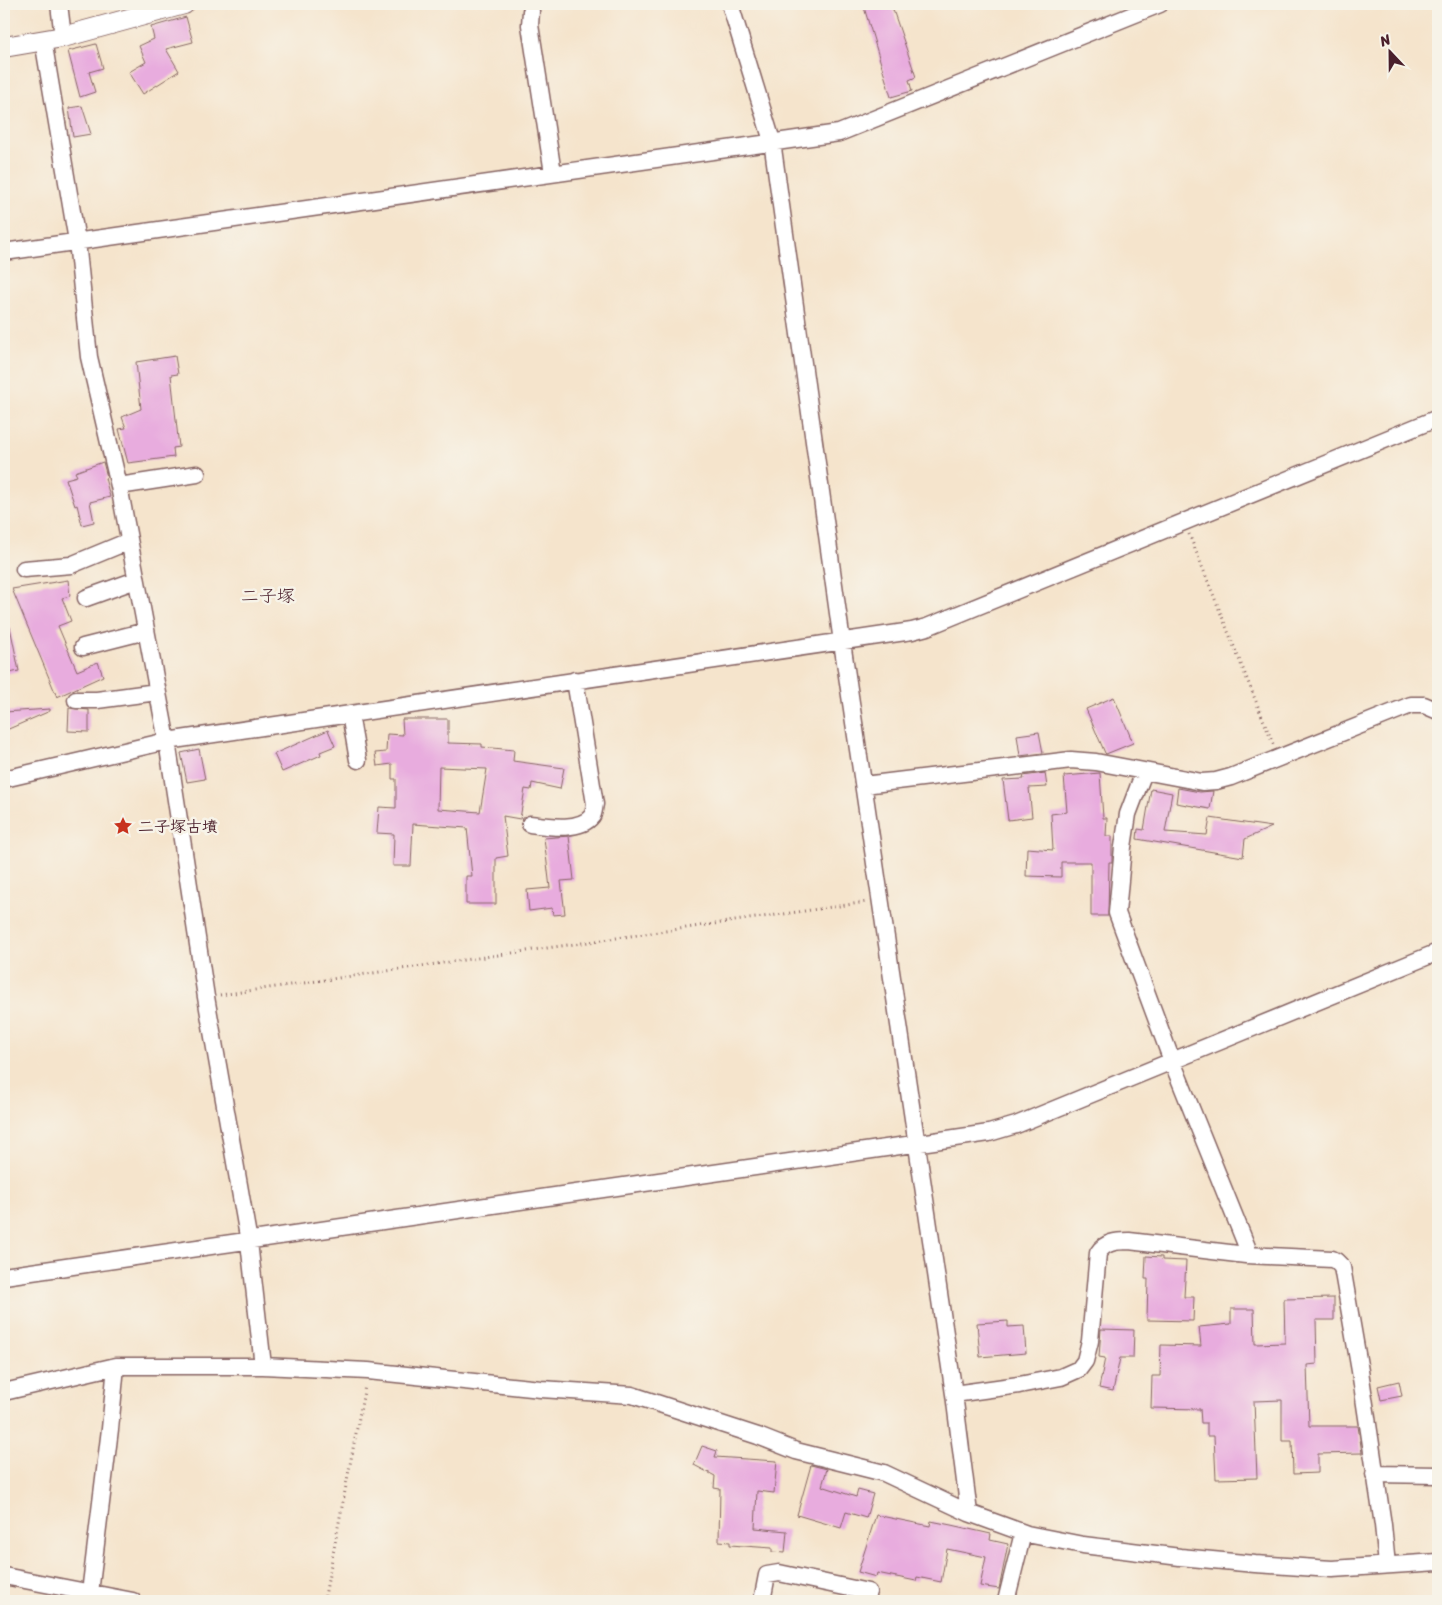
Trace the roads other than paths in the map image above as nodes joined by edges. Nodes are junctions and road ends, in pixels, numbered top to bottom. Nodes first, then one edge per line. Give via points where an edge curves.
1 (59, 4) edge
2 (184, 4) edge
3 (730, 4) edge
4 (1160, 4) edge
5 (531, 11) dead end
6 (53, 38) junction
7 (4, 47) edge
8 (772, 141) junction
9 (553, 173) junction
10 (77, 241) junction
11 (4, 252) edge
12 (1438, 418) edge
13 (197, 474) dead end
14 (119, 486) junction
15 (129, 541) junction
16 (24, 569) dead end
17 (136, 580) junction
18 (86, 598) dead end
19 (146, 631) junction
20 (842, 642) junction
21 (83, 647) dead end
22 (575, 680) junction
23 (157, 692) junction
24 (76, 700) dead end
25 (1438, 711) edge
26 (350, 714) junction
27 (167, 742) junction
28 (358, 760) dead end
29 (1144, 772) junction
30 (4, 779) edge
31 (864, 785) junction
32 (530, 824) dead end
33 (1438, 952) edge
34 (1172, 1061) junction
35 (916, 1144) junction
36 (248, 1242) junction
37 (1246, 1255) junction
38 (4, 1276) edge
39 (116, 1366) junction
40 (263, 1366) junction
41 (4, 1392) edge
42 (954, 1394) junction
43 (1374, 1474) junction
44 (1438, 1475) edge
45 (969, 1513) junction
46 (1024, 1532) junction
47 (1438, 1562) edge
48 (1387, 1565) junction
49 (4, 1576) edge
50 (868, 1592) dead end
51 (89, 1597) edge
52 (133, 1601) edge
53 (762, 1601) edge
54 (1006, 1601) edge

1 - 6 street
2 - 6 main road
3 - 8 street
4 - 8 street via 839,133
5 - 9 street via 530,25
6 - 7 main road
6 - 10 street
8 - 9 street
8 - 20 street
9 - 10 street
10 - 11 street
10 - 14 street via 89,357
12 - 20 street via 927,627
13 - 14 street
14 - 15 street
15 - 16 street via 71,565
15 - 17 street
17 - 18 street
17 - 19 street
19 - 21 street
19 - 23 street
20 - 22 street
20 - 31 street
22 - 26 street
22 - 32 street via 595,804 593,815 587,821 562,828
23 - 24 street
23 - 27 street
25 - 29 street via 1424,704 1411,705 1231,777 1208,782
26 - 27 street
26 - 28 street
27 - 30 street
27 - 36 street
29 - 31 street via 1071,760
29 - 34 street via 1128,814 1118,913
31 - 35 street
33 - 34 street
34 - 35 street via 989,1133
34 - 37 street via 1247,1247
35 - 36 street
35 - 42 street
36 - 38 street
36 - 40 street
37 - 42 street via 1128,1241 1106,1244 1098,1253 1090,1341 1079,1370 1061,1377
37 - 43 street via 1332,1259 1342,1267
39 - 40 street
39 - 41 street
39 - 51 street
40 - 45 street via 368,1371 632,1395 796,1451 884,1472
42 - 45 street
43 - 44 street
43 - 48 street
45 - 46 street
46 - 48 street via 1083,1545 1180,1558 1332,1569
46 - 54 street
47 - 48 street
49 - 51 street
50 - 53 street via 779,1573 767,1574
51 - 52 street

